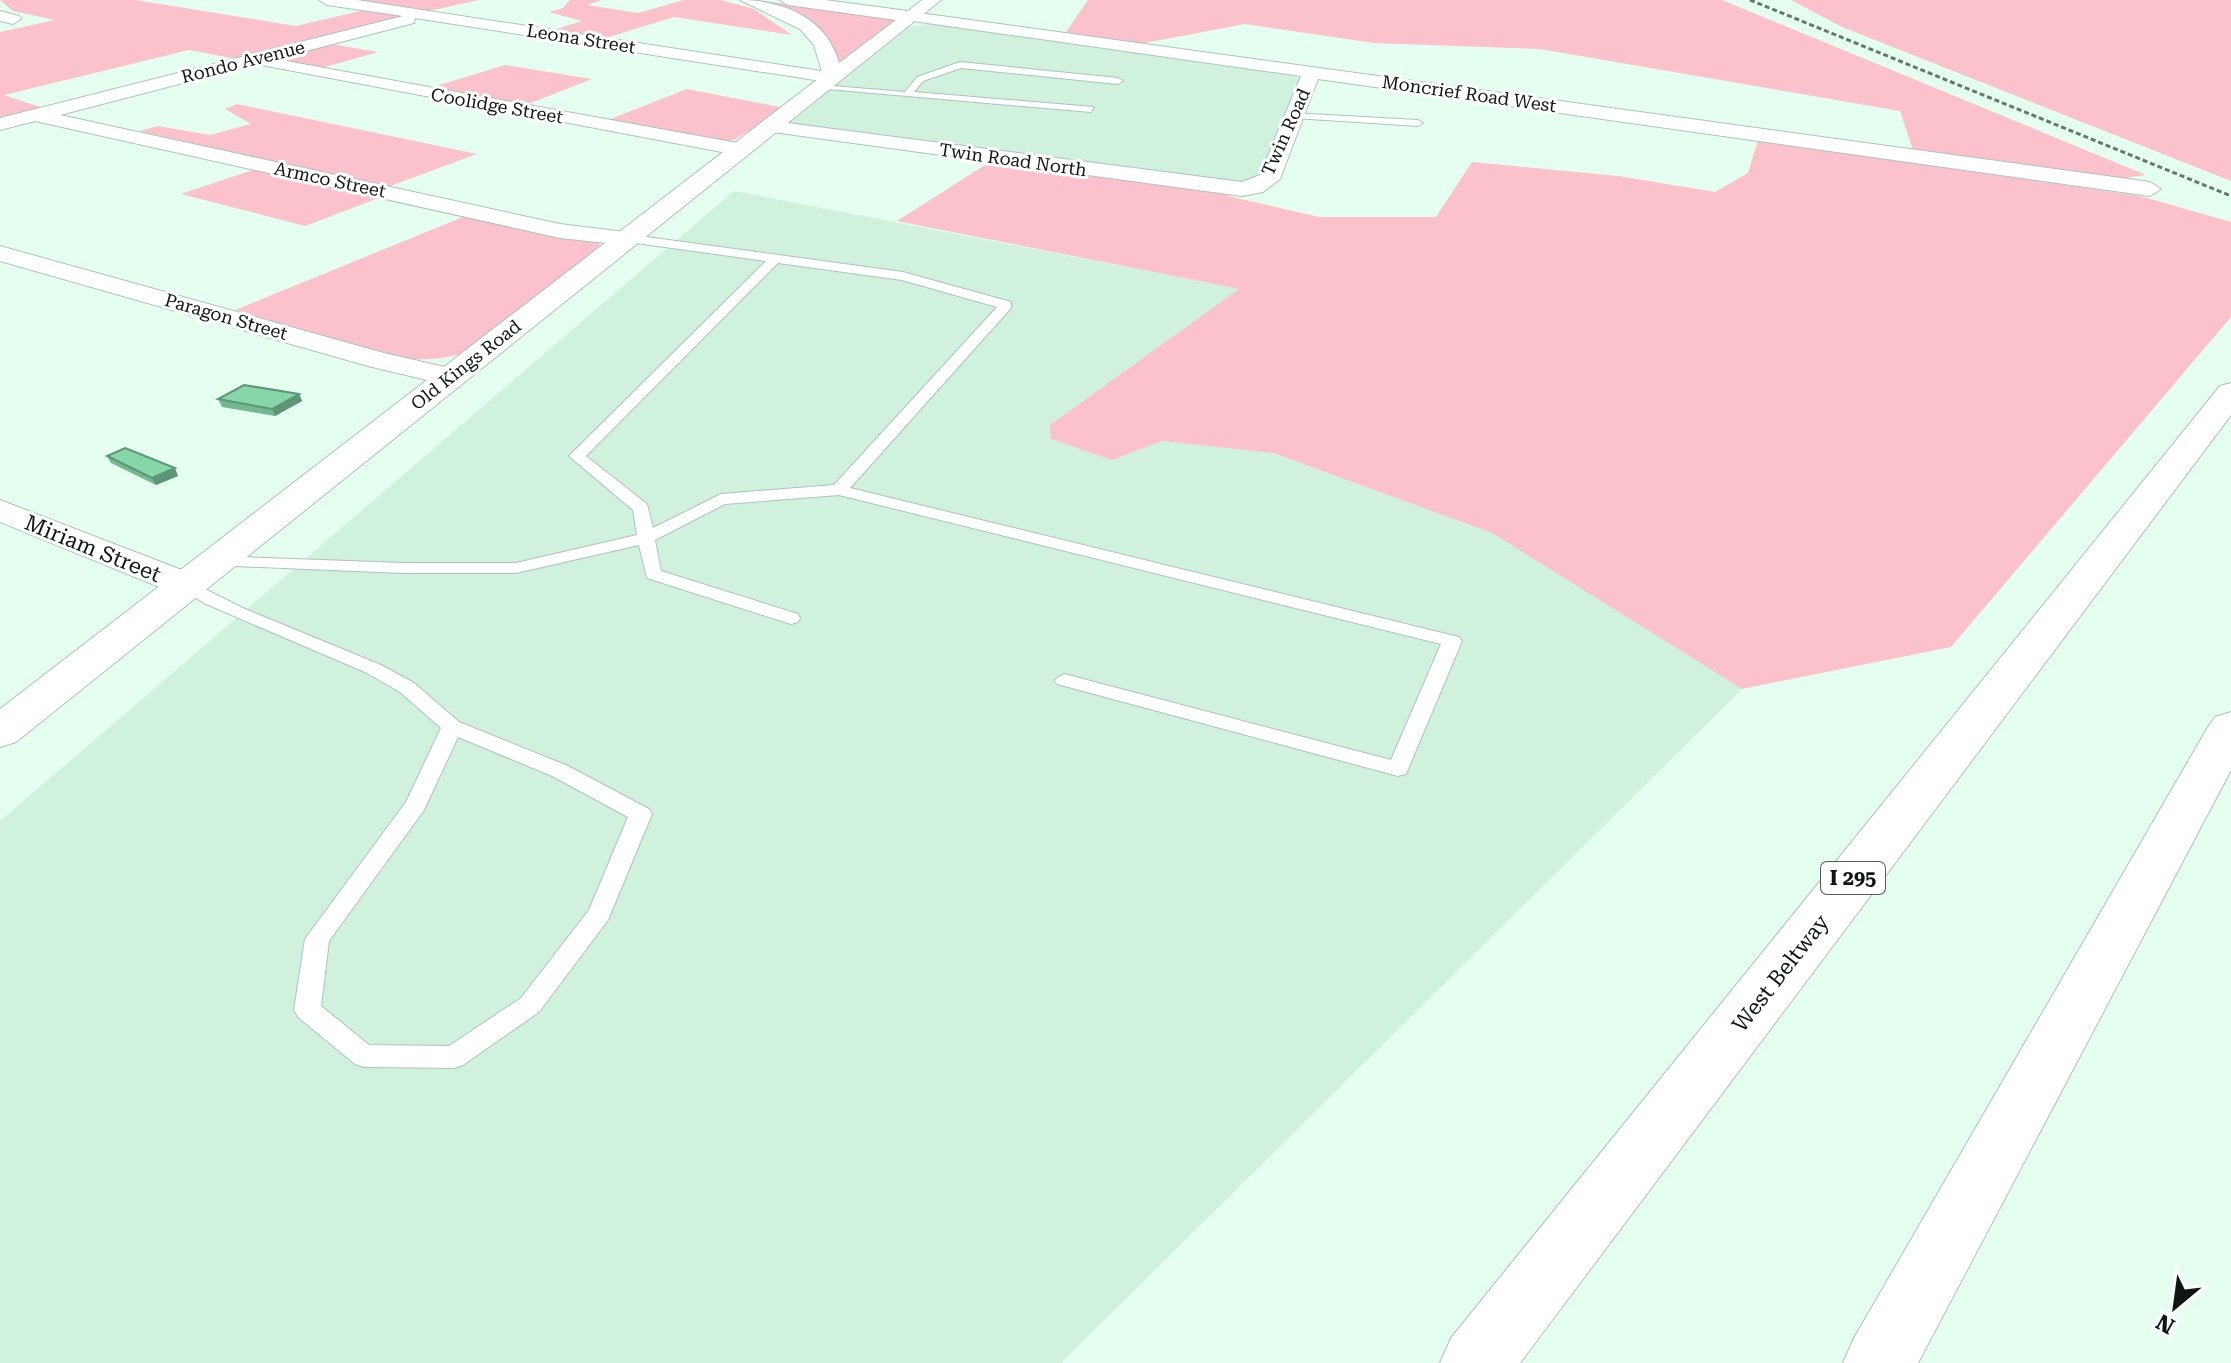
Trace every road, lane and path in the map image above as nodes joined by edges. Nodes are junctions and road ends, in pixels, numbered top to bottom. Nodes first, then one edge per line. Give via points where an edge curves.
1 (327, 0) edge
2 (748, 0) edge
3 (788, 0) edge
4 (471, 4) dead end
5 (924, 6) edge
6 (427, 15) junction
7 (251, 60) junction
8 (1312, 72) junction
9 (1118, 81) dead end
10 (827, 83) junction
11 (907, 95) junction
12 (1091, 109) dead end
13 (35, 115) junction
14 (1294, 115) junction
15 (1418, 123) dead end
16 (0, 124) edge
17 (772, 127) junction
18 (743, 150) junction
19 (1255, 187) joint
20 (2150, 189) dead end
21 (625, 238) junction
22 (0, 253) edge
23 (777, 257) junction
24 (452, 377) junction
25 (2231, 393) edge
26 (839, 490) junction
27 (0, 510) edge
28 (646, 538) junction
29 (216, 561) junction
30 (187, 585) junction
31 (791, 618) dead end
32 (1064, 680) dead end
33 (452, 727) junction
34 (2231, 727) edge
35 (0, 732) edge
36 (1476, 1363) edge
37 (1879, 1363) edge

1 - 6 street, Leona Street
2 - 10 main road via 798,20 823,43
3 - 5 main road, Moncrief Road West via 849,8
4 - 6 street, Rondo Avenue
5 - 8 street, Moncrief Road West
5 - 10 main road, Old Kings Road
6 - 7 street, Rondo Avenue
6 - 10 street, Leona Street
7 - 13 street, Rondo Avenue
7 - 18 street, Coolidge Street
8 - 14 street, Twin Road
8 - 20 street, Moncrief Road West
9 - 11 lane via 960,65 920,79
10 - 11 lane
10 - 17 main road, Old Kings Road
11 - 12 lane
13 - 16 street, Rondo Avenue
13 - 21 street, Armco Street via 560,231
14 - 15 lane
14 - 19 street, Twin Road via 1269,179
17 - 18 main road, Old Kings Road
17 - 19 street, Twin Road North via 1224,189
18 - 21 main road, Old Kings Road
21 - 23 lane
21 - 24 main road, Old Kings Road
22 - 24 street, Paragon Street
23 - 26 lane via 903,276 1006,305
23 - 28 lane via 577,456 641,508
24 - 29 main road, Old Kings Road
25 - 36 main road, West Beltway / I 295
26 - 28 lane via 721,499
26 - 32 lane via 1452,641 1398,769
27 - 30 street, Miriam Street
28 - 29 lane via 516,568
28 - 31 lane via 653,574
29 - 30 main road, Old Kings Road
30 - 33 lane via 219,606 401,684
30 - 35 main road, Old Kings Road
33 - 33 lane via 416,805 317,939 307,1010 364,1056 454,1057 530,1005 599,914 641,814 560,771
34 - 37 main road

